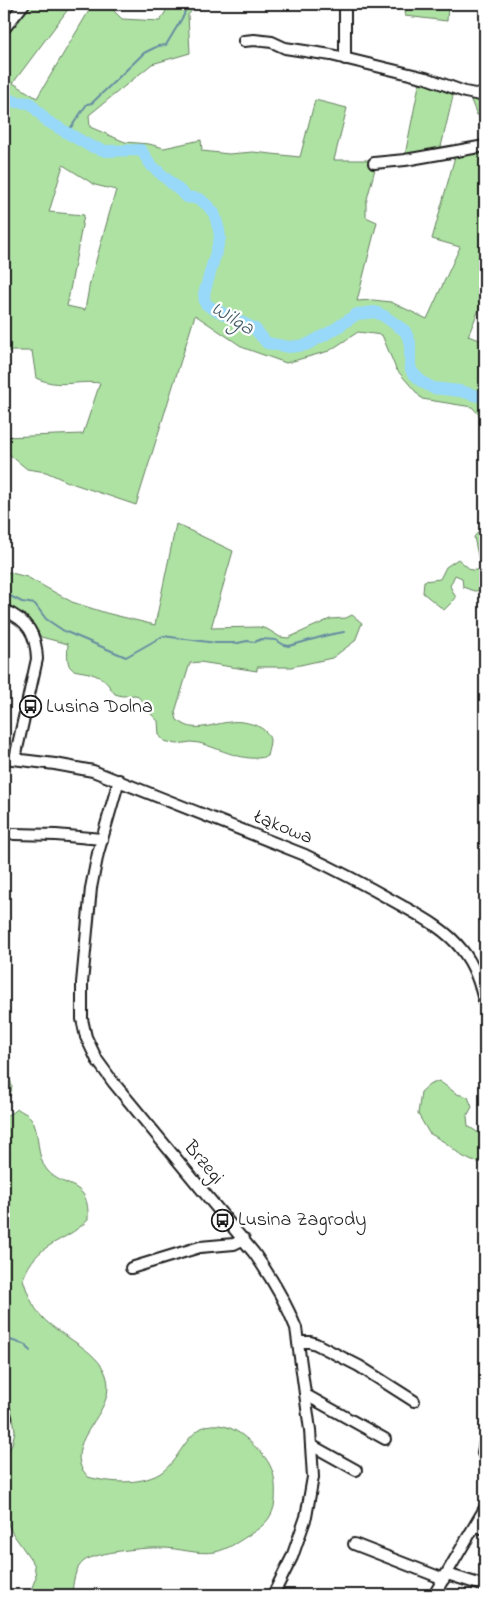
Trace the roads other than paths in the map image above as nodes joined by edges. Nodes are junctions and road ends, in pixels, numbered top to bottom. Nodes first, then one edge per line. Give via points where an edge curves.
1 (24, 4) edge
2 (345, 4) edge
3 (4, 29) edge
4 (244, 41) dead end
5 (345, 59) junction
6 (485, 96) edge
7 (485, 146) edge
8 (374, 163) dead end
9 (4, 610) edge
10 (4, 758) edge
11 (15, 758) junction
12 (119, 780) junction
13 (14, 834) dead end
14 (102, 839) junction
15 (485, 1006) edge
16 (244, 1239) junction
17 (131, 1268) dead end
18 (298, 1342) junction
19 (306, 1395) junction
20 (414, 1401) dead end
21 (4, 1409) edge
22 (4, 1421) edge
23 (385, 1440) dead end
24 (485, 1442) edge
25 (311, 1445) junction
26 (485, 1456) edge
27 (356, 1470) dead end
28 (485, 1508) edge
29 (480, 1527) edge
30 (354, 1544) dead end
31 (446, 1576) junction
32 (485, 1586) edge
33 (273, 1595) edge
34 (434, 1595) edge

1 - 3 street
2 - 5 street
4 - 5 street via 272,42 285,48
5 - 6 street
7 - 8 street
9 - 11 street via 30,628 37,644 37,659
10 - 11 street, Łąkowa
11 - 12 street, Łąkowa via 82,768
12 - 14 street, Brzegi
12 - 15 street, Łąkowa via 329,866 430,922 455,941 472,964
13 - 14 street
14 - 16 street, Brzegi via 86,927 82,982 82,1018 86,1037 113,1082
16 - 17 street via 234,1244 200,1247
16 - 18 street, Brzegi via 273,1280 290,1312
18 - 19 street, Brzegi
18 - 20 street via 316,1344 359,1366
19 - 23 street
19 - 25 street, Brzegi
21 - 22 street
24 - 26 street
25 - 27 street
25 - 33 street, Brzegi via 313,1477 306,1517 292,1557
28 - 29 street
29 - 31 street
30 - 31 street
31 - 32 street
31 - 34 street

